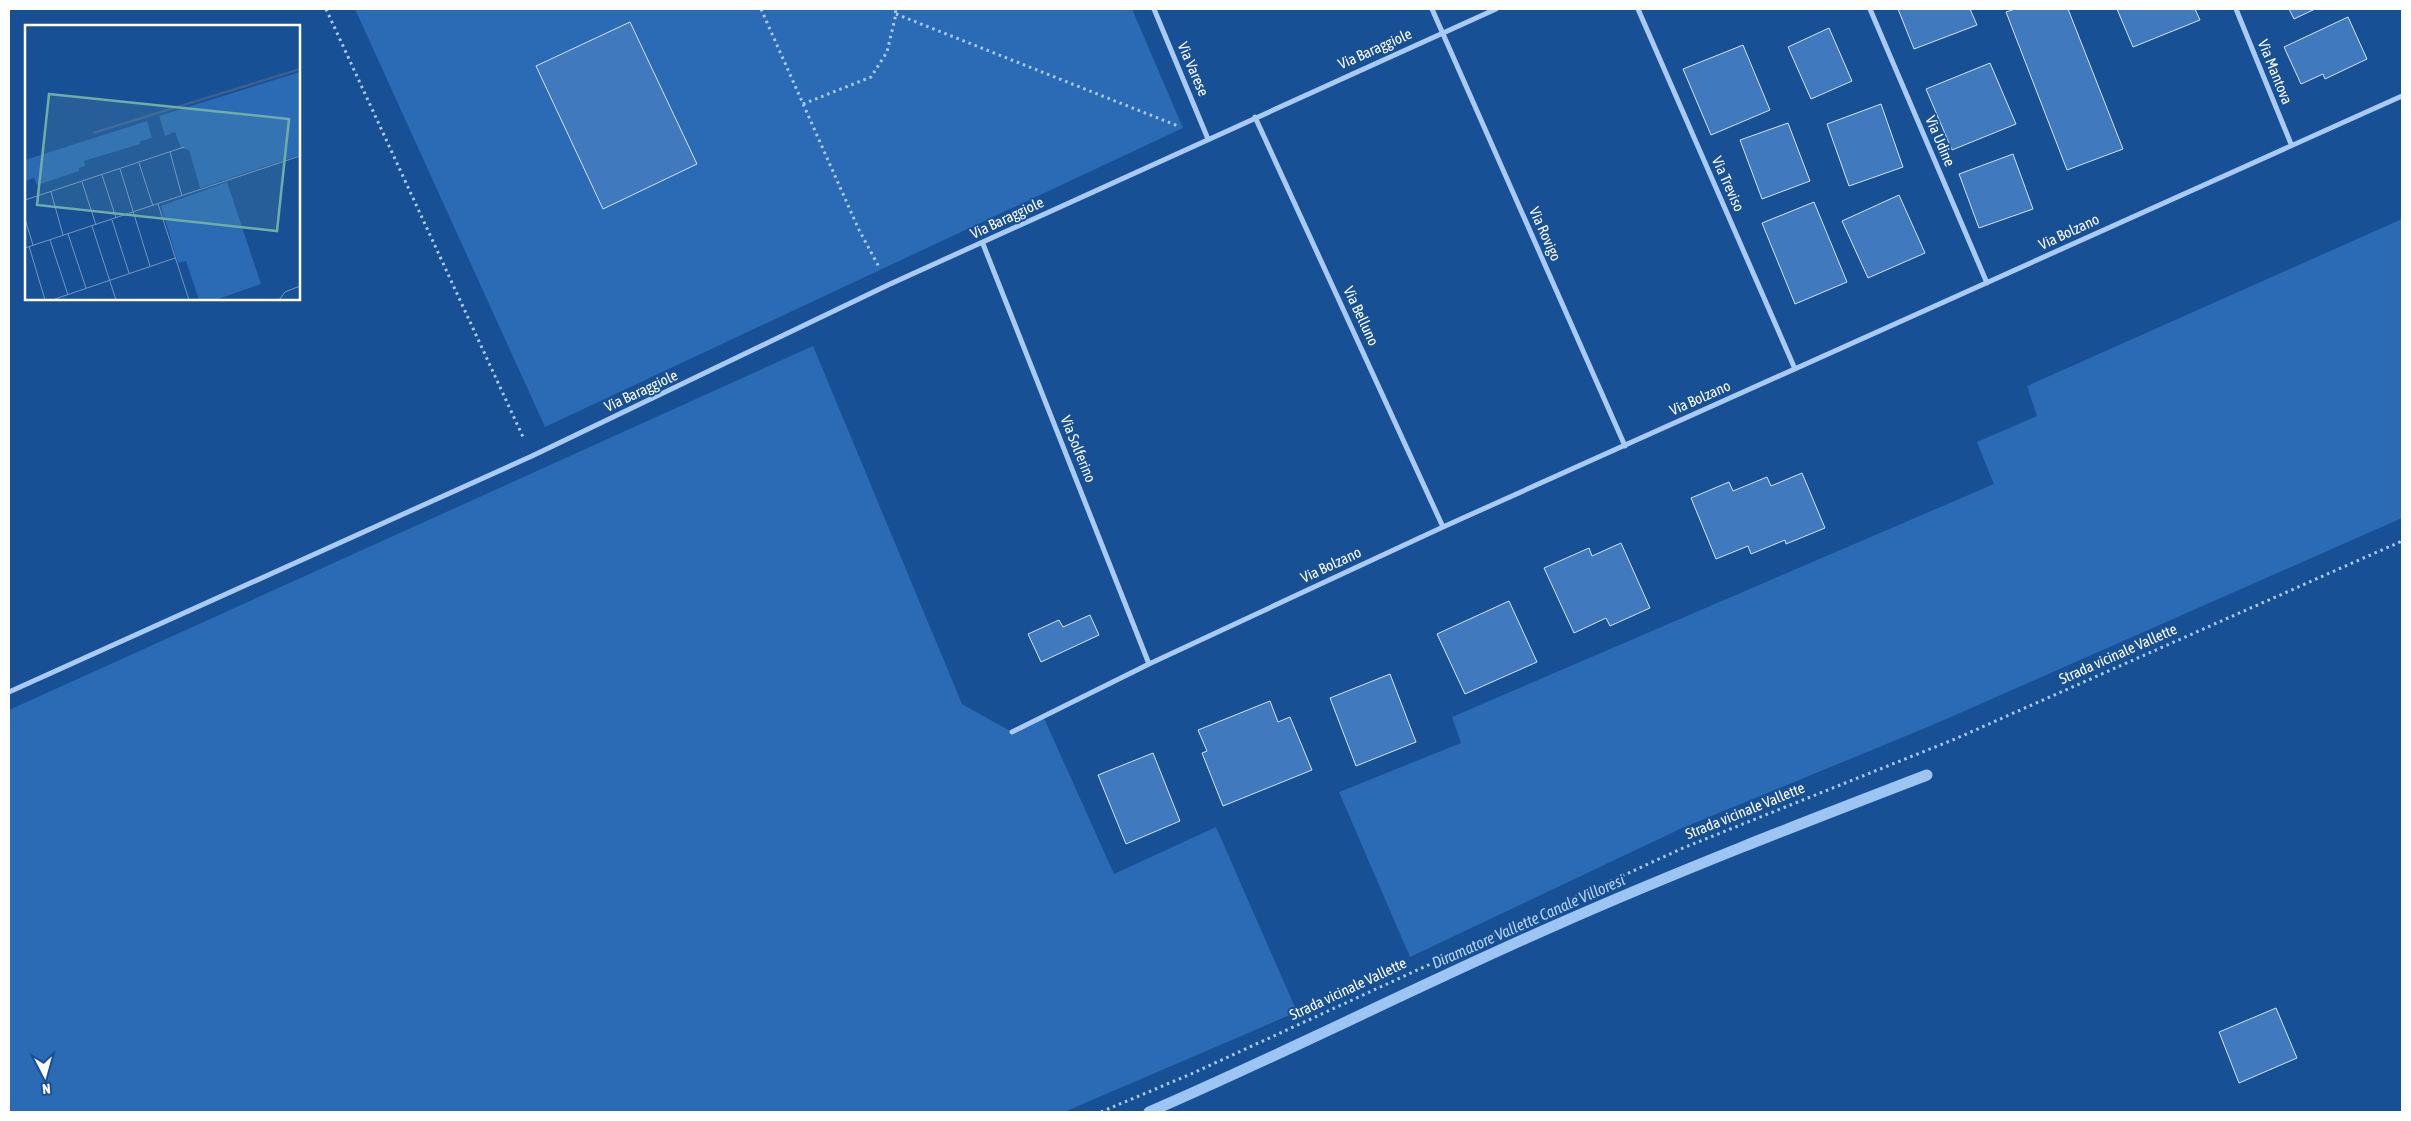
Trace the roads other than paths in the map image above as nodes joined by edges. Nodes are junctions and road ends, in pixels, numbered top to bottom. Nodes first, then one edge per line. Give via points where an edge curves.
1 (1154, 9) edge
2 (1432, 9) edge
3 (1496, 9) edge
4 (1638, 9) edge
5 (1870, 9) edge
6 (2236, 9) edge
7 (1442, 33) junction
8 (2402, 96) edge
9 (1256, 117) junction
10 (1208, 139) junction
11 (2291, 144) junction
12 (983, 244) junction
13 (1987, 283) junction
14 (1795, 369) junction
15 (1625, 446) junction
16 (1443, 527) junction
17 (1149, 664) junction
18 (9, 692) edge
19 (1012, 732) dead end

1 - 10 street, Via Varese
2 - 7 street, Via Rovigo
3 - 7 street, Via Baraggiole
4 - 14 street, Via Treviso
5 - 13 street, Via Udine
6 - 11 street, Via Mantova
7 - 9 street, Via Baraggiole
7 - 15 street, Via Rovigo
8 - 11 street, Via Bolzano
9 - 10 street, Via Baraggiole
9 - 16 street, Via Belluno
10 - 12 street, Via Baraggiole
11 - 13 street, Via Bolzano
12 - 17 street, Via Solferino
12 - 18 street, Via Baraggiole via 532,456
13 - 14 street, Via Bolzano
14 - 15 street, Via Bolzano
15 - 16 street, Via Bolzano
16 - 17 street, Via Bolzano
17 - 19 street, Via Bolzano

